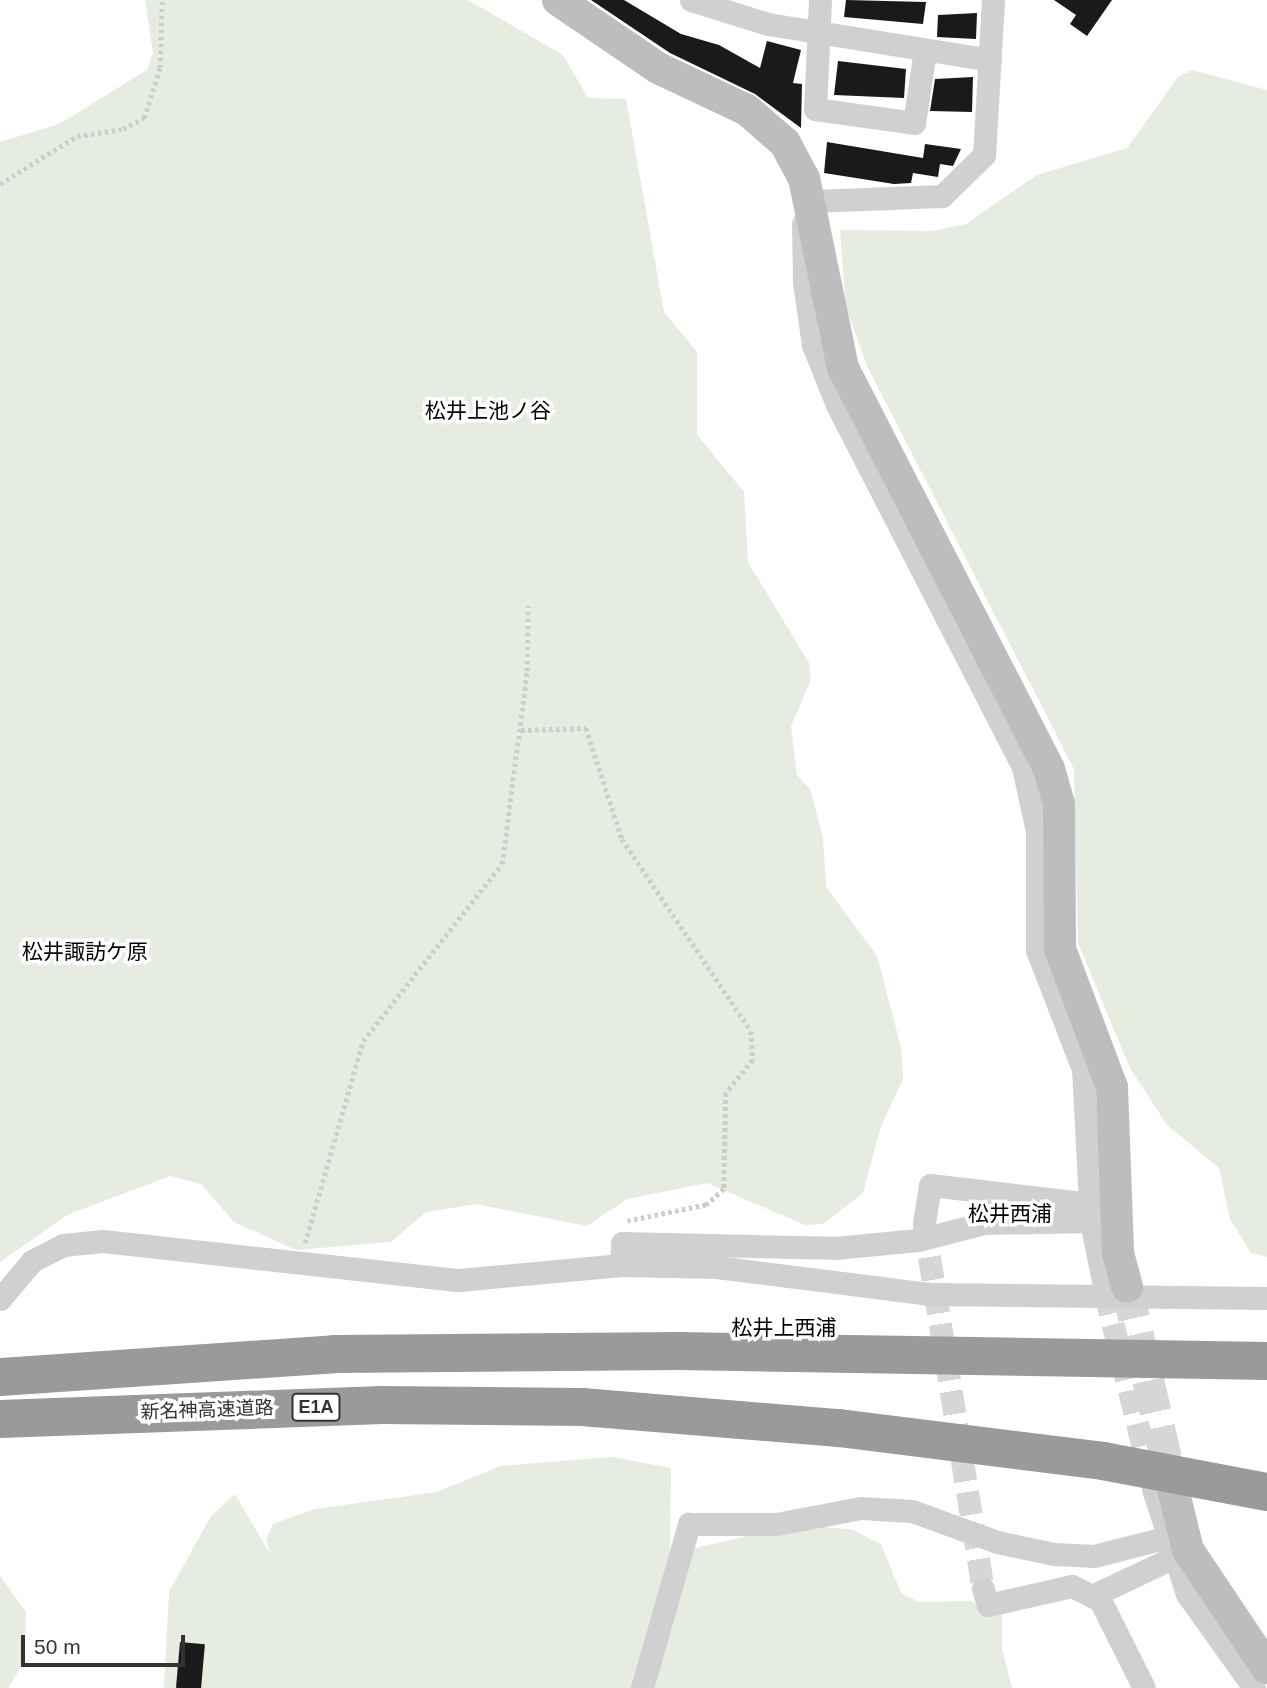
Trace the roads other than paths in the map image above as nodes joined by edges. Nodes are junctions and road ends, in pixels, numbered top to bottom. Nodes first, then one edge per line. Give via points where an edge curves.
1 (558, 0) edge
2 (691, 0) edge
3 (820, 0) edge
4 (993, 0) edge
5 (819, 30) junction
6 (925, 50) junction
7 (990, 60) junction
8 (813, 201) junction
9 (1091, 1213) junction
10 (924, 1223) tunnel mouth
11 (622, 1254) junction
12 (1116, 1289) joint
13 (1267, 1298) edge
14 (0, 1299) edge
15 (1267, 1361) edge
16 (0, 1377) edge
17 (0, 1419) edge
18 (1163, 1489) joint
19 (1267, 1492) edge
20 (1168, 1548) junction
21 (983, 1589) dead end
22 (1092, 1596) junction
23 (1267, 1668) edge
24 (642, 1688) edge
25 (1144, 1688) edge
26 (1254, 1688) edge

1 - 8 street via 658,68 747,110 785,144
2 - 5 street via 738,18
3 - 5 street
4 - 7 street
5 - 6 street
5 - 6 street via 815,108 914,123
6 - 7 street
7 - 8 street via 984,155 942,196
8 - 9 street via 803,223 813,345 837,405 1023,767 1037,831 1037,950 1083,1069
8 - 12 street via 824,297 843,368 1049,769 1059,803 1060,949 1112,1087
9 - 10 street via 930,1185
9 - 11 street via 985,1223 918,1240 835,1248
9 - 12 street
11 - 13 street via 930,1294
11 - 14 street via 459,1280 103,1241 64,1245 32,1261
15 - 16 highway via 705,1352 334,1354
17 - 19 highway, 新名神高速道路 / E1A via 382,1405 582,1407 853,1429 1103,1461
18 - 20 street
18 - 23 street via 1188,1550
20 - 22 street
20 - 24 street via 1094,1556 1054,1554 997,1542 912,1511 861,1508 776,1524 689,1524
20 - 26 street via 1187,1594
21 - 22 street via 988,1605 1072,1586
22 - 25 street via 1100,1600

